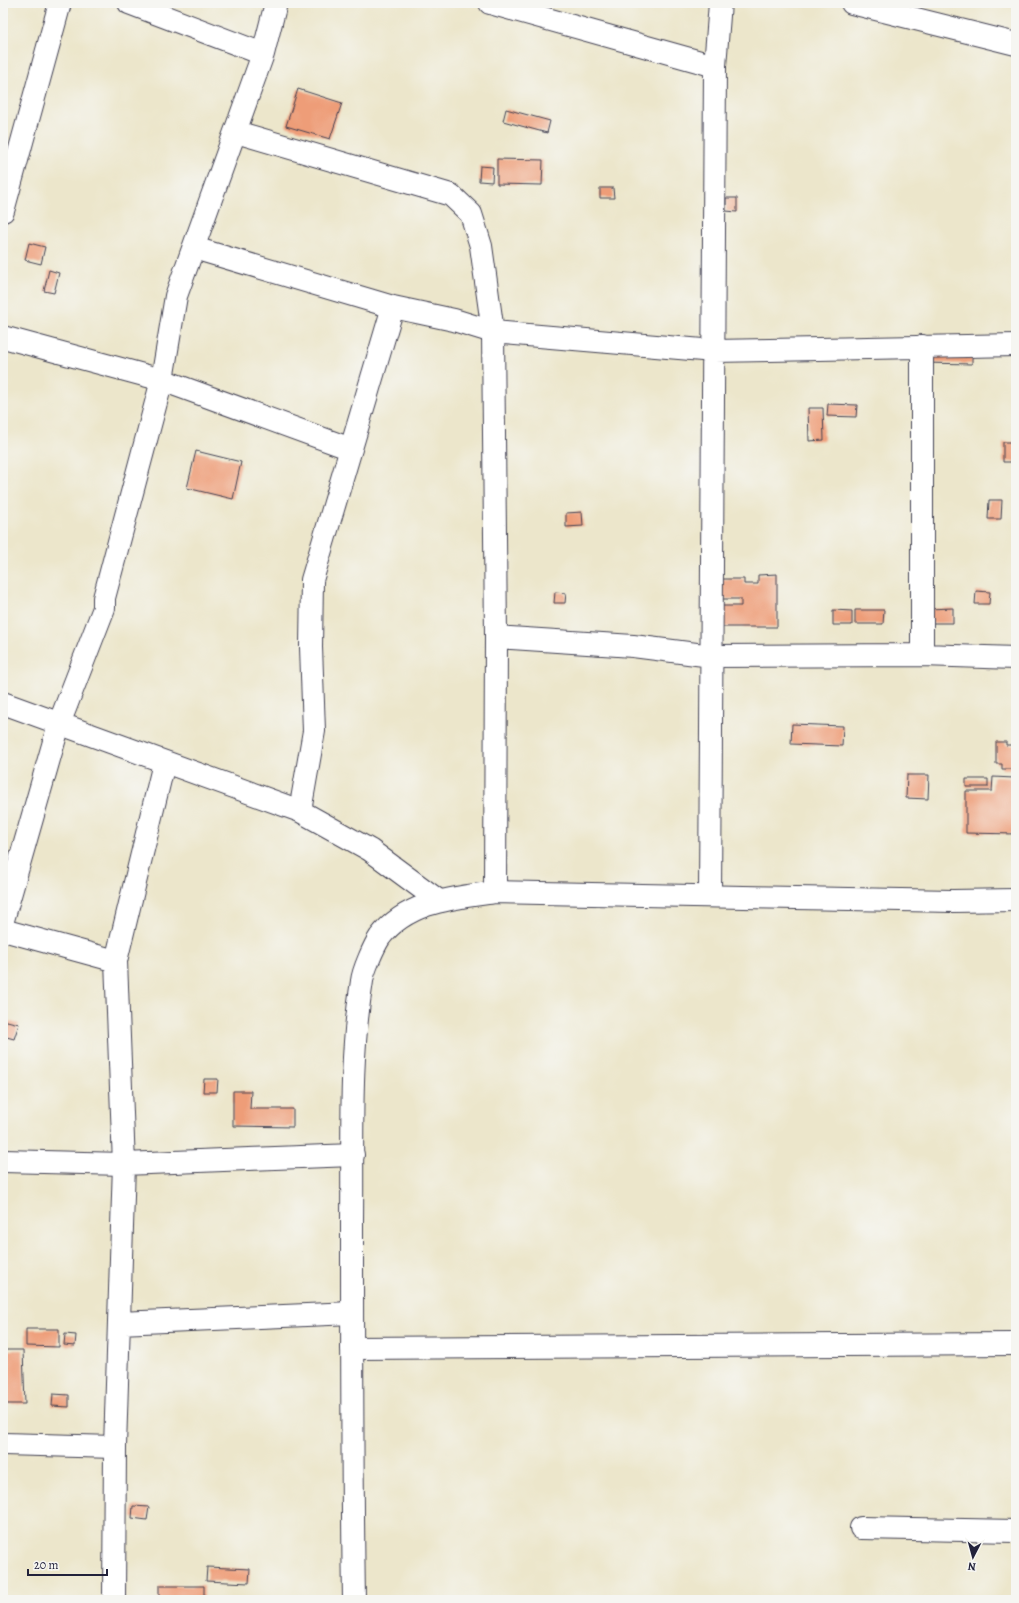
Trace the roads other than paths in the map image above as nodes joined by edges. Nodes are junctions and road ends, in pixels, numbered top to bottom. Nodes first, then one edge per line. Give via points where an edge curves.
1 (60, 3) edge
2 (129, 3) edge
3 (276, 3) edge
4 (490, 3) edge
5 (720, 3) edge
6 (852, 3) edge
7 (1016, 44) edge
8 (263, 54) junction
9 (715, 66) junction
10 (236, 132) junction
11 (3, 212) edge
12 (194, 248) junction
13 (393, 307) junction
14 (493, 332) junction
15 (3, 337) edge
16 (1016, 345) edge
17 (922, 346) junction
18 (714, 351) junction
19 (162, 380) junction
20 (351, 448) junction
21 (496, 637) junction
22 (922, 655) junction
23 (712, 656) junction
24 (1016, 658) edge
25 (3, 703) edge
26 (59, 724) junction
27 (164, 763) junction
28 (300, 811) junction
29 (495, 892) junction
30 (710, 896) junction
31 (1016, 900) edge
32 (438, 901) junction
33 (3, 920) edge
34 (3, 930) edge
35 (116, 961) junction
36 (353, 1155) junction
37 (3, 1161) edge
38 (124, 1164) junction
39 (352, 1313) junction
40 (119, 1323) junction
41 (1016, 1344) edge
42 (352, 1348) junction
43 (3, 1444) edge
44 (115, 1447) junction
45 (861, 1528) dead end
46 (1016, 1531) edge
47 (114, 1600) edge
48 (354, 1600) edge

1 - 11 street
2 - 8 street
3 - 8 street
4 - 9 street
5 - 9 street
6 - 7 street
8 - 10 street
9 - 18 street
10 - 12 street
10 - 14 street via 451,195 471,214 481,246
12 - 13 street
12 - 19 street via 176,296
13 - 14 street via 454,320
13 - 20 street
14 - 18 street
14 - 21 street
15 - 19 street
16 - 17 street
17 - 18 street
17 - 22 street
18 - 23 street
19 - 20 street
19 - 26 street via 104,598 104,608
20 - 28 street via 312,580 314,731
21 - 23 street via 633,646
21 - 29 street
22 - 23 street
22 - 24 street
23 - 30 street
25 - 26 street
26 - 27 street
26 - 33 street
27 - 28 street
27 - 35 street
28 - 32 street via 370,850
29 - 30 street
29 - 32 street
30 - 31 street
32 - 36 street via 404,914 389,928 379,939 362,979 353,1067
34 - 35 street
35 - 38 street
36 - 38 street
36 - 39 street
37 - 38 street
38 - 40 street
39 - 40 street
39 - 42 street
40 - 44 street
41 - 42 street
42 - 48 street
43 - 44 street
44 - 47 street
45 - 46 street

